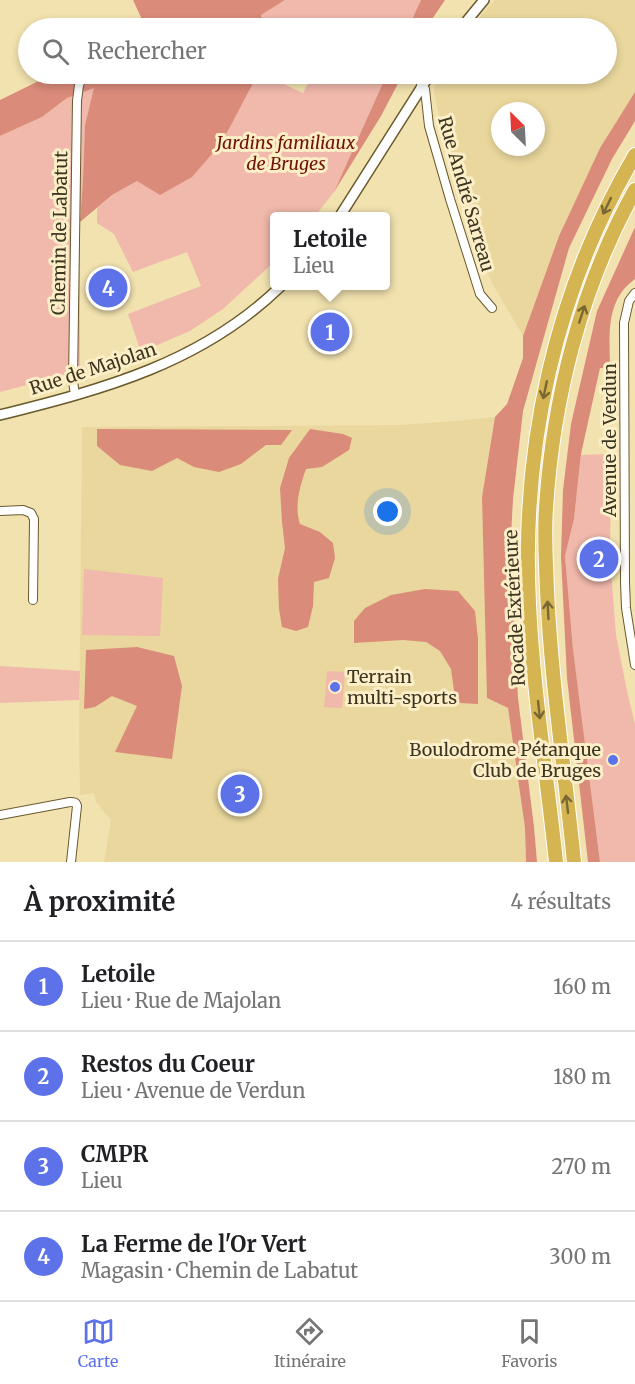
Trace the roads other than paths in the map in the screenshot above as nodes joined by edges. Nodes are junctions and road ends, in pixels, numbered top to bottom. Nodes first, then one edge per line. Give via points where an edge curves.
1 (484, 0) edge
2 (469, 18) edge
3 (80, 84) edge
4 (421, 86) joint
5 (635, 155) edge
6 (635, 190) edge
7 (635, 199) edge
8 (342, 212) edge
9 (619, 224) junction
10 (275, 290) edge
11 (635, 293) edge
12 (492, 308) dead end
13 (75, 395) junction
14 (0, 415) edge
15 (0, 511) edge
16 (33, 600) dead end
17 (633, 642) edge
18 (635, 665) edge
19 (0, 815) edge
20 (71, 862) edge
21 (556, 862) edge
22 (574, 862) edge

1 - 2 street
3 - 13 street, Chemin de Labatut
4 - 8 street
4 - 12 street, Rue André Sarreau via 425,89 433,142 462,239 480,294
5 -> 21 highway, Rocade Extérieure via 605,212 556,338 531,478 529,604
6 - 9 highway
7 - 9 highway
22 -> 9 highway via 551,653 546,508 568,362 592,285
10 - 13 street, Rue de Majolan via 236,323 197,348 133,377
11 - 17 street, Avenue de Verdun via 624,322 629,401 625,582
13 - 14 street, Rue de Majolan
15 - 16 street via 23,510 34,519
17 - 18 street, Avenue de Verdun
19 - 20 street via 76,803

